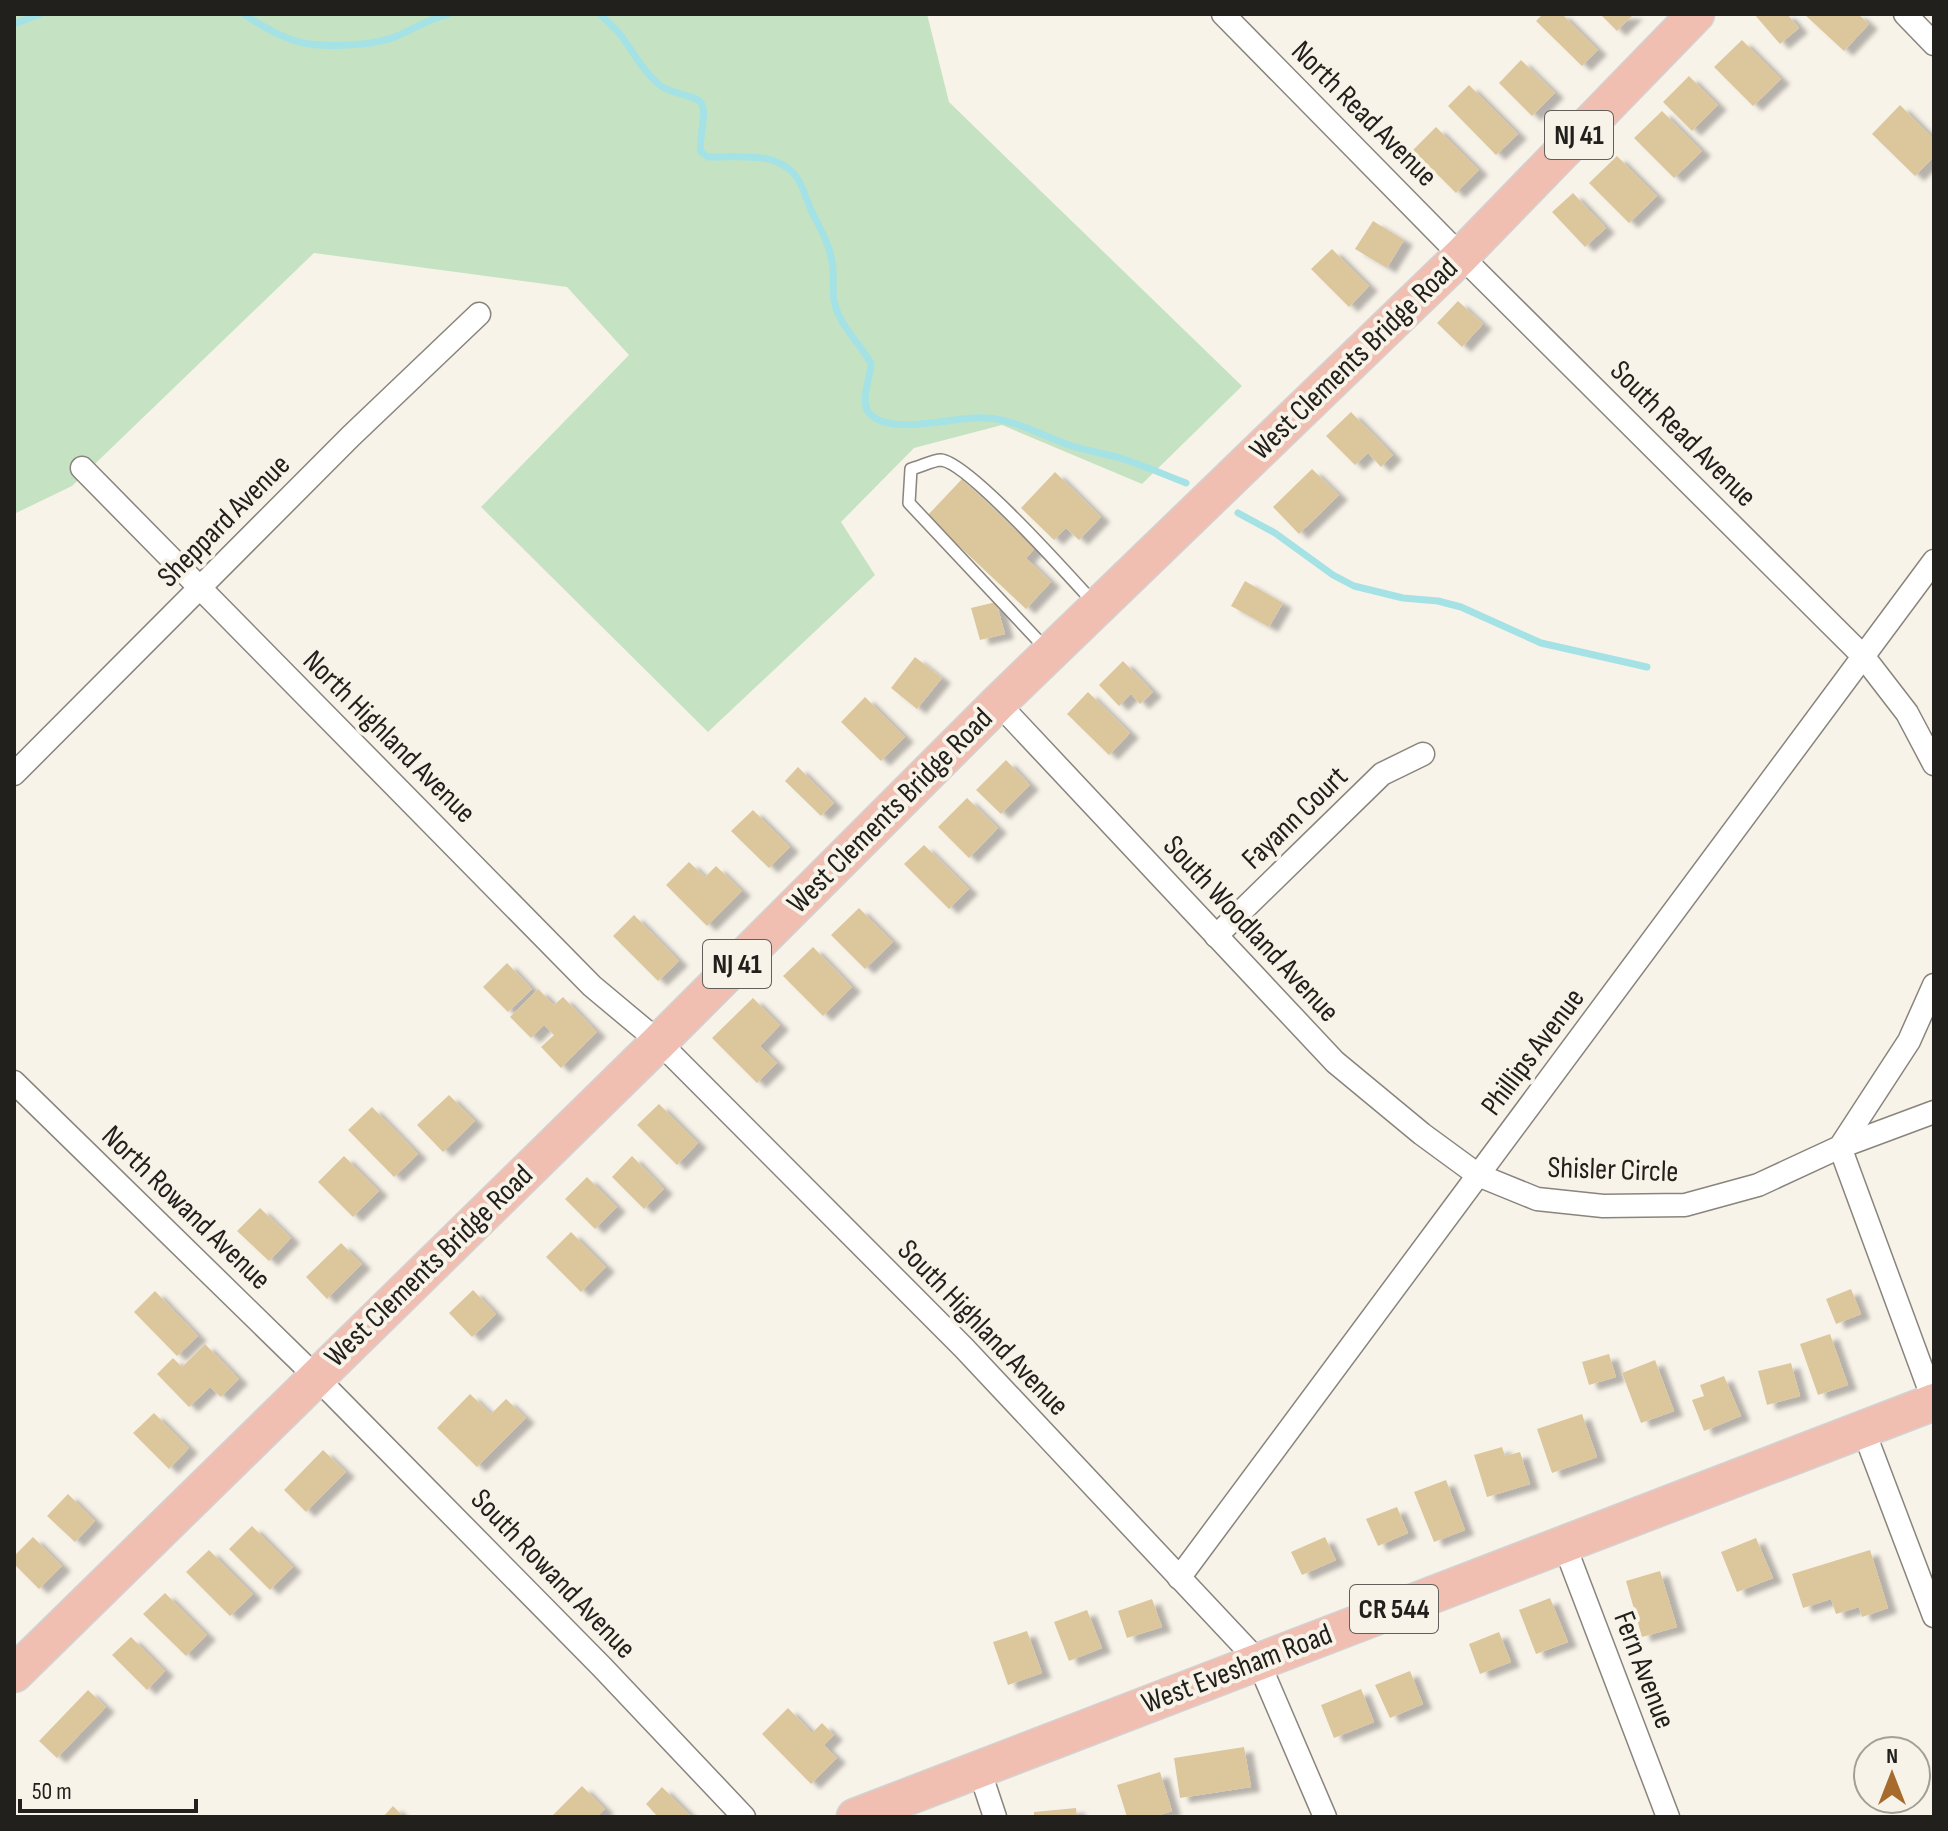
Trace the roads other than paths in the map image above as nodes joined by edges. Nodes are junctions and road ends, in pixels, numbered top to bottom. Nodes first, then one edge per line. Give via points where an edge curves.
1 (1223, 14) edge
2 (1696, 14) edge
3 (1905, 14) edge
4 (1934, 44) edge
5 (1461, 256) junction
6 (479, 314) dead end
7 (82, 468) dead end
8 (1934, 561) edge
9 (200, 587) junction
10 (1097, 607) junction
11 (1050, 653) junction
12 (1863, 656) junction
13 (998, 703) junction
14 (1423, 754) dead end
15 (1934, 764) edge
16 (14, 774) edge
17 (1216, 936) junction
18 (1934, 985) edge
19 (659, 1042) junction
20 (14, 1082) edge
21 (1934, 1112) edge
22 (1840, 1147) junction
23 (1478, 1175) junction
24 (316, 1377) junction
25 (1934, 1402) edge
26 (1863, 1429) junction
27 (1564, 1544) junction
28 (1179, 1578) junction
29 (1934, 1616) edge
30 (1258, 1661) junction
31 (14, 1674) edge
32 (979, 1769) junction
33 (744, 1817) edge
34 (855, 1817) edge
35 (995, 1817) edge
36 (1325, 1817) edge
37 (1668, 1817) edge

1 - 5 street, North Read Avenue
2 - 5 main road, West Clements Bridge Road / NJ 41
3 - 4 street
5 - 10 main road, West Clements Bridge Road / NJ 41
5 - 12 street, South Read Avenue
6 - 9 street, Sheppard Avenue
7 - 9 street, North Highland Avenue
8 - 12 street, Phillips Avenue
9 - 16 street, Sheppard Avenue
9 - 19 street, North Highland Avenue via 592,986
10 - 11 main road, West Clements Bridge Road / NJ 41
10 - 11 lane via 962,469 941,460 911,469 909,503
11 - 13 main road, West Clements Bridge Road / NJ 41
12 - 15 street via 1907,713
12 - 23 street, Phillips Avenue
13 - 17 street, South Woodland Avenue
13 - 19 main road, West Clements Bridge Road / NJ 41
14 - 17 street, Fayann Court via 1382,774
17 - 23 street, South Woodland Avenue via 1335,1062
18 - 22 street via 1909,1041
19 - 24 main road, West Clements Bridge Road / NJ 41
19 - 28 street, South Highland Avenue via 964,1348
20 - 24 street, North Rowand Avenue
21 - 22 street, Shisler Circle
22 - 23 street, Shisler Circle via 1758,1185 1685,1205 1603,1206 1537,1199
22 - 25 street
23 - 28 street, Phillips Avenue
24 - 31 main road, West Clements Bridge Road / NJ 41
24 - 33 street, South Rowand Avenue
25 - 26 main road, West Evesham Road / CR 544
26 - 27 main road, West Evesham Road / CR 544
26 - 29 street
27 - 30 main road, West Evesham Road / CR 544
27 - 37 street, Fern Avenue
28 - 30 street, South Highland Avenue
30 - 32 main road, West Evesham Road / CR 544
30 - 36 street
32 - 34 main road, West Evesham Road / CR 544
32 - 35 street

